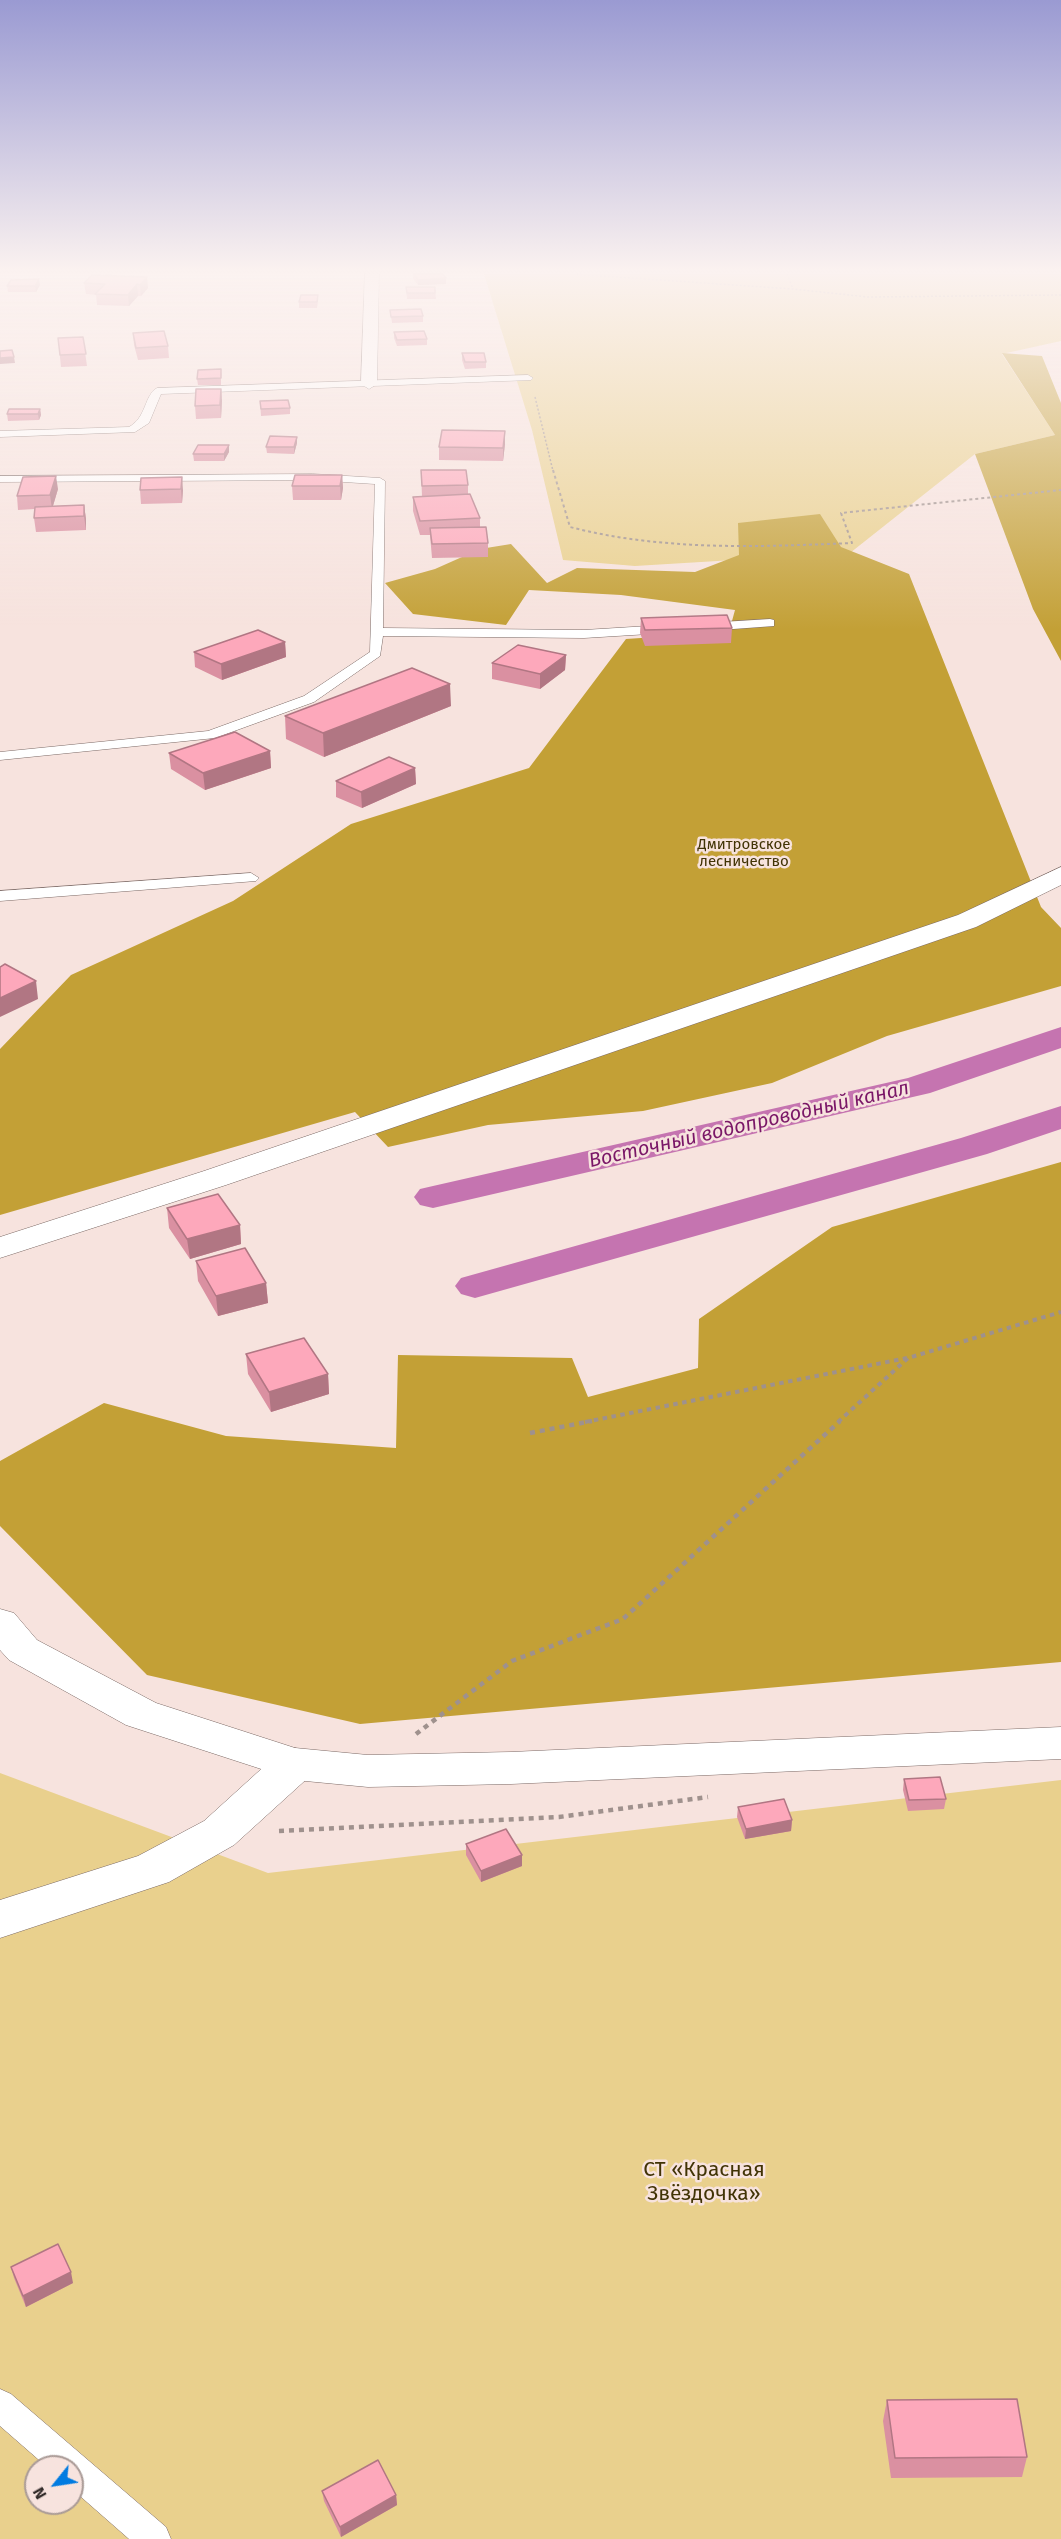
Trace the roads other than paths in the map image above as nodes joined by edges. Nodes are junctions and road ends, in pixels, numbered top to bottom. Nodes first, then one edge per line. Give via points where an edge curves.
1 (157, 392) edge
2 (0, 434) edge
3 (0, 479) edge
4 (770, 623) dead end
5 (377, 632) junction
6 (0, 756) edge
7 (1061, 876) edge
8 (250, 878) dead end
9 (0, 896) edge
10 (0, 1248) edge
11 (0, 1623) edge
12 (1061, 1743) edge
13 (295, 1764) junction
14 (0, 1919) edge
15 (0, 2404) edge
16 (58, 2455) edge
17 (84, 2478) edge
18 (154, 2539) edge

1 - 2 lane via 144,423 131,430
3 - 5 lane via 313,477 380,481
4 - 5 lane via 584,634
5 - 6 lane via 376,653 309,699 210,735
7 - 10 street via 967,921
8 - 9 lane
11 - 13 street via 23,1650 141,1714
12 - 13 street via 511,1768 368,1771
13 - 14 street via 219,1833 153,1869
15 - 16 lane
17 - 18 lane

